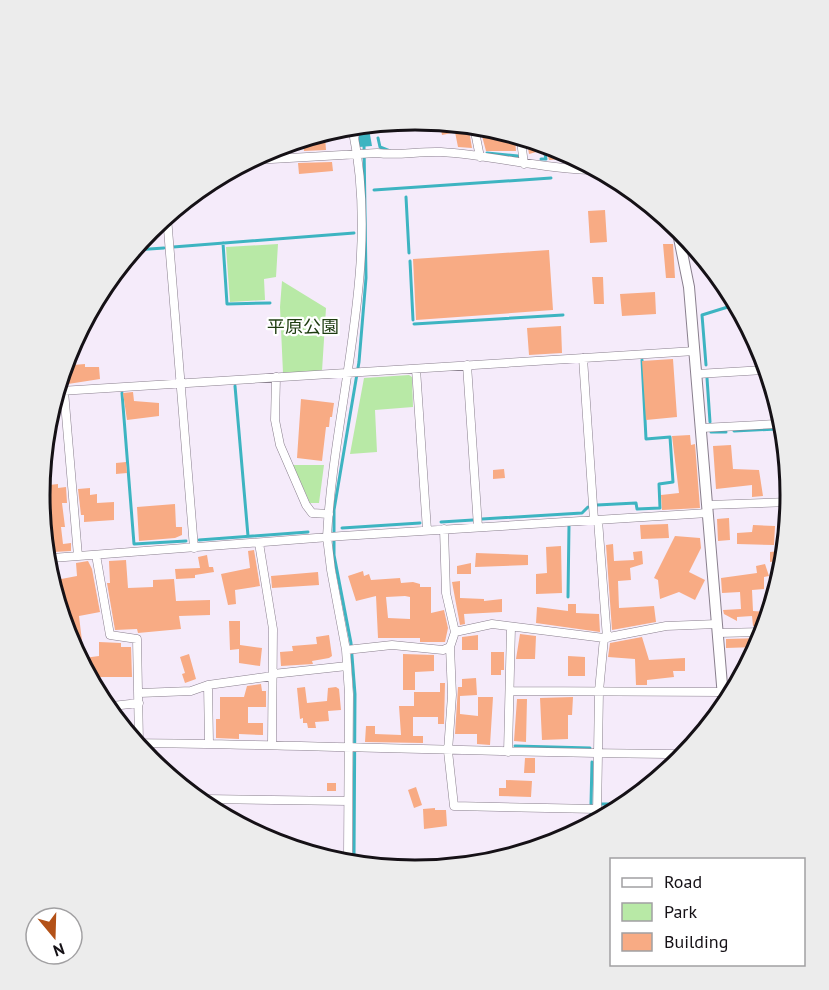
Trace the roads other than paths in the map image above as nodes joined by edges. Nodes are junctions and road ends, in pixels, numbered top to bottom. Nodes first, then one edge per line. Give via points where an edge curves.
1 (354, 135) edge
2 (476, 135) edge
3 (522, 146) edge
4 (358, 155) junction
5 (480, 157) junction
6 (273, 159) edge
7 (524, 164) junction
8 (580, 170) edge
9 (168, 227) edge
10 (680, 245) edge
11 (695, 351) junction
12 (583, 358) junction
13 (467, 365) junction
14 (416, 369) junction
15 (757, 370) edge
16 (350, 373) junction
17 (697, 374) junction
18 (276, 377) junction
19 (181, 383) junction
20 (65, 391) edge
21 (63, 399) edge
22 (772, 424) edge
23 (702, 428) junction
24 (780, 503) edge
25 (708, 508) junction
26 (328, 514) junction
27 (596, 520) junction
28 (478, 527) junction
29 (444, 529) junction
30 (427, 530) junction
31 (329, 537) junction
32 (259, 543) junction
33 (194, 548) junction
34 (96, 555) junction
35 (78, 556) junction
36 (56, 558) edge
37 (511, 627) junction
38 (718, 629) junction
39 (753, 631) edge
40 (455, 632) junction
41 (605, 638) junction
42 (450, 647) junction
43 (348, 650) junction
44 (347, 666) junction
45 (273, 675) junction
46 (208, 686) junction
47 (510, 691) junction
48 (599, 691) junction
49 (723, 691) edge
50 (140, 693) junction
51 (721, 694) edge
52 (140, 703) junction
53 (117, 706) edge
54 (138, 734) edge
55 (147, 743) edge
56 (208, 744) junction
57 (272, 744) junction
58 (350, 748) junction
59 (448, 751) junction
60 (508, 752) junction
61 (597, 753) junction
62 (672, 754) edge
63 (214, 799) edge
64 (348, 801) junction
65 (597, 811) edge
66 (594, 813) edge
67 (348, 854) edge

1 - 4 street
2 - 5 street
3 - 7 street
4 - 5 street via 441,152
4 - 6 street
4 - 16 street via 360,235
5 - 7 street
7 - 8 street
9 - 19 street
10 - 11 street
11 - 12 street
11 - 17 street
12 - 13 street
12 - 27 street
13 - 14 street
13 - 28 street
14 - 16 street
14 - 30 street
15 - 17 street
16 - 18 street
16 - 26 street
17 - 23 street
18 - 19 street
18 - 26 street via 275,420 280,445 306,506 312,513
19 - 20 street
19 - 33 street
21 - 35 street
22 - 23 street
23 - 25 street
24 - 25 street
25 - 27 street
25 - 38 street
26 - 31 street
27 - 28 street
27 - 41 street
28 - 29 street
29 - 30 street
29 - 40 street via 446,593
30 - 31 street
31 - 32 street
31 - 43 street via 331,570
32 - 33 street
32 - 45 street via 273,629
33 - 34 street
34 - 35 street
34 - 50 street via 110,635 137,639
35 - 36 street
37 - 40 street via 492,624
37 - 41 street
37 - 47 street
38 - 39 street
38 - 41 street via 666,626
38 - 49 street
40 - 42 street
41 - 48 street
42 - 43 street via 443,650 392,645
42 - 59 street
43 - 44 street
44 - 45 street
44 - 58 street
45 - 46 street
45 - 57 street
46 - 50 street via 191,691
46 - 56 street
47 - 48 street
47 - 60 street
48 - 51 street
48 - 61 street
50 - 52 street
52 - 53 street
52 - 54 street
55 - 56 street
56 - 57 street
57 - 58 street
58 - 59 street
58 - 64 street
59 - 60 street
59 - 66 street via 454,806
60 - 61 street
61 - 62 street
61 - 65 street
63 - 64 street
64 - 67 street

